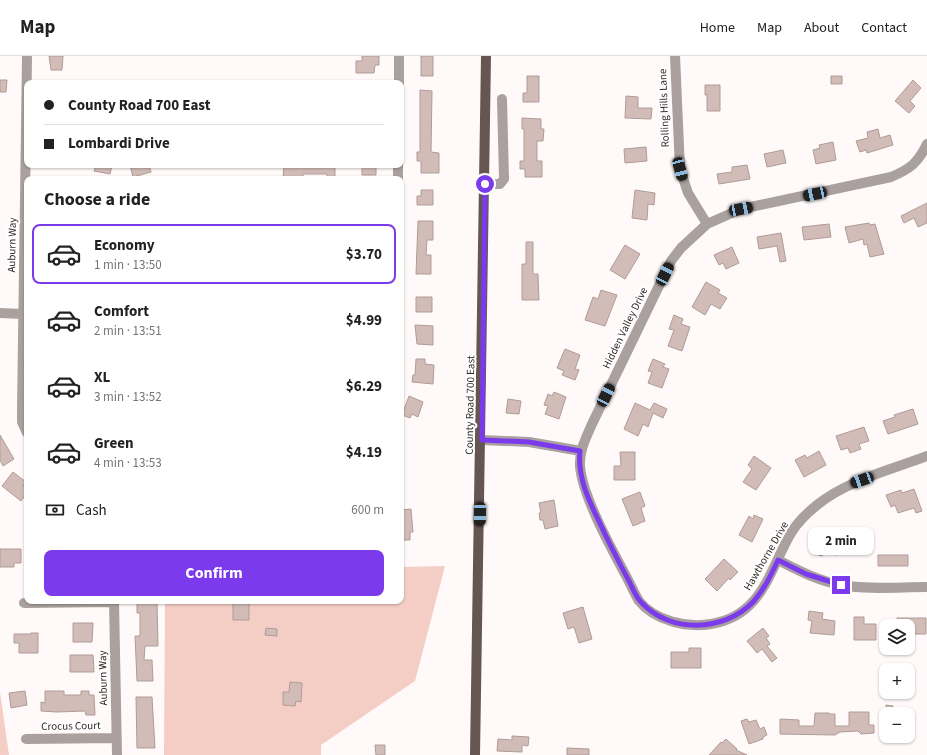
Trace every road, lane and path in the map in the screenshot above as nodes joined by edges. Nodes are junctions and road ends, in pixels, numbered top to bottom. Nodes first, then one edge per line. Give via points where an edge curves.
1 (27, 56) edge
2 (399, 56) edge
3 (486, 56) edge
4 (675, 56) edge
5 (27, 80) edge
6 (398, 80) edge
7 (502, 100) dead end
8 (927, 144) edge
9 (485, 184) junction
10 (707, 224) junction
11 (24, 239) edge
12 (0, 313) edge
13 (22, 314) junction
14 (24, 426) edge
15 (482, 440) junction
16 (580, 451) junction
17 (927, 456) edge
18 (778, 560) junction
19 (927, 586) edge
20 (114, 604) edge
21 (116, 738) junction
22 (26, 739) dead end
23 (117, 755) edge
24 (475, 755) edge

1 - 5 street, Auburn Way
2 - 6 street
3 - 9 main road, County Road 700 East
4 - 10 street, Rolling Hills Lane via 680,169 688,193
7 - 9 street via 504,179 500,184
8 - 10 street, Hidden Valley Drive via 921,157 908,170 892,177 741,209
9 - 15 main road, County Road 700 East
10 - 16 street, Hidden Valley Drive via 671,261
11 - 13 street, Auburn Way
12 - 13 street
13 - 14 street, Auburn Way
15 - 16 street via 529,442
15 - 24 main road, County Road 700 East
16 - 18 street, Hawthorne Drive via 582,482 611,547 640,601 663,618 682,624 702,626 730,619 760,594
17 - 18 street, Hawthorne Drive via 850,485 827,497 791,533
18 - 19 street via 806,574 841,585
20 - 21 street, Auburn Way
21 - 22 street, Crocus Court
21 - 23 street, Auburn Way

